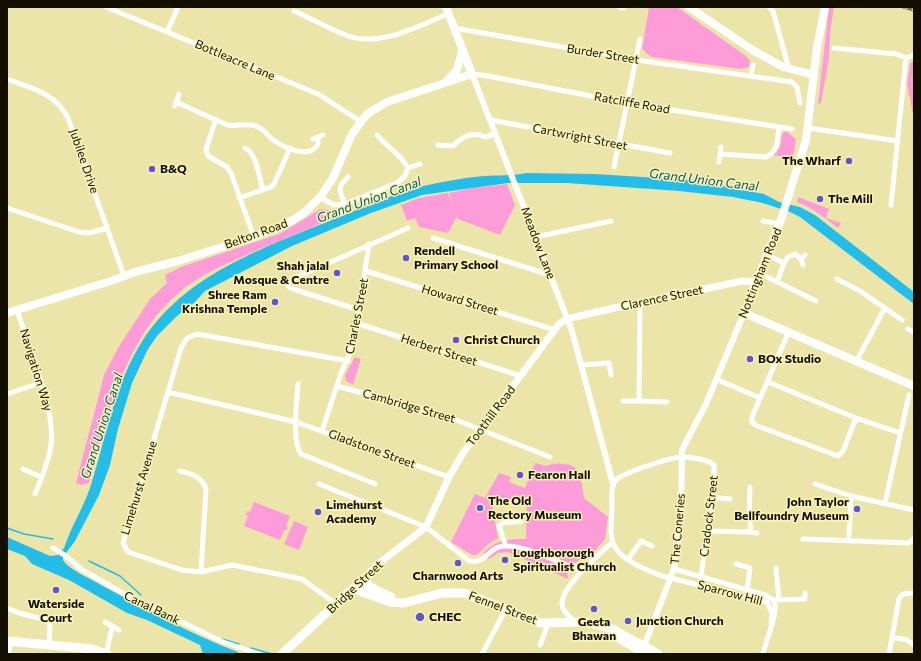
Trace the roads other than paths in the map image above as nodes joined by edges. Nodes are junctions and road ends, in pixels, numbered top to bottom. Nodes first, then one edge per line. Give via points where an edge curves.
1 (106, 7) edge
2 (178, 7) edge
3 (690, 7) edge
4 (769, 7) edge
5 (825, 7) edge
6 (447, 10) edge
7 (294, 11) dead end
8 (454, 28) junction
9 (167, 32) junction
10 (640, 38) dead end
11 (834, 48) dead end
12 (462, 49) junction
13 (914, 55) edge
14 (906, 58) junction
15 (636, 60) junction
16 (753, 65) dead end
17 (788, 69) junction
18 (472, 74) junction
19 (751, 75) junction
20 (814, 75) junction
21 (7, 80) edge
22 (447, 81) junction
23 (179, 94) dead end
24 (627, 103) junction
25 (800, 104) dead end
26 (216, 119) junction
27 (490, 120) junction
28 (360, 121) junction
29 (779, 127) junction
30 (808, 128) junction
31 (792, 129) dead end
32 (495, 134) junction
33 (323, 135) dead end
34 (377, 135) dead end
35 (898, 141) junction
36 (438, 145) dead end
37 (619, 145) junction
38 (721, 147) dead end
39 (245, 148) dead end
40 (290, 148) junction
41 (670, 154) dead end
42 (720, 154) junction
43 (719, 162) dead end
44 (420, 164) dead end
45 (614, 167) dead end
46 (408, 168) junction
47 (348, 177) dead end
48 (263, 190) junction
49 (320, 197) junction
50 (239, 198) junction
51 (345, 204) junction
52 (891, 204) dead end
53 (7, 208) edge
54 (611, 221) dead end
55 (763, 221) dead end
56 (780, 222) junction
57 (107, 228) junction
58 (408, 228) dead end
59 (254, 237) junction
60 (536, 237) junction
61 (433, 238) dead end
62 (369, 244) junction
63 (767, 256) junction
64 (784, 263) junction
65 (804, 265) dead end
66 (366, 271) junction
67 (550, 275) junction
68 (124, 276) junction
69 (767, 277) dead end
70 (837, 279) dead end
71 (757, 282) junction
72 (777, 282) junction
73 (816, 301) dead end
74 (640, 302) junction
75 (885, 308) junction
76 (17, 310) junction
77 (359, 310) junction
78 (7, 313) edge
79 (744, 313) junction
80 (567, 320) junction
81 (902, 320) dead end
82 (356, 323) junction
83 (908, 329) dead end
84 (555, 330) junction
85 (788, 331) junction
86 (914, 332) edge
87 (857, 360) junction
88 (348, 361) junction
89 (582, 365) junction
90 (611, 375) dead end
91 (521, 376) junction
92 (716, 380) junction
93 (768, 382) junction
94 (40, 383) junction
95 (298, 384) dead end
96 (337, 386) junction
97 (914, 386) edge
98 (168, 392) junction
99 (7, 394) edge
100 (909, 395) dead end
101 (760, 398) junction
102 (623, 401) dead end
103 (639, 401) junction
104 (667, 402) dead end
105 (856, 418) junction
106 (296, 422) junction
107 (481, 428) junction
108 (322, 431) junction
109 (900, 433) junction
110 (550, 457) dead end
111 (681, 457) junction
112 (23, 469) dead end
113 (180, 471) dead end
114 (449, 477) junction
115 (41, 478) junction
116 (319, 484) dead end
117 (375, 484) dead end
118 (613, 484) junction
119 (815, 484) dead end
120 (750, 487) dead end
121 (35, 494) dead end
122 (851, 496) junction
123 (711, 497) junction
124 (730, 499) dead end
125 (885, 503) junction
126 (914, 510) edge
127 (521, 521) dead end
128 (427, 525) junction
129 (707, 531) junction
130 (748, 532) junction
131 (757, 533) dead end
132 (849, 536) dead end
133 (914, 538) edge
134 (803, 539) dead end
135 (613, 542) junction
136 (506, 546) junction
137 (652, 546) dead end
138 (53, 548) dead end
139 (628, 559) junction
140 (736, 564) dead end
141 (776, 568) dead end
142 (674, 569) junction
143 (581, 571) junction
144 (202, 572) junction
145 (672, 578) junction
146 (701, 578) junction
147 (362, 580) junction
148 (354, 589) junction
149 (747, 591) junction
150 (804, 593) dead end
151 (914, 593) edge
152 (412, 600) junction
153 (772, 600) junction
154 (779, 600) junction
155 (336, 604) junction
156 (7, 608) edge
157 (506, 609) junction
158 (574, 621) junction
159 (105, 622) dead end
160 (548, 624) junction
161 (770, 624) junction
162 (112, 628) junction
163 (119, 630) dead end
164 (892, 637) junction
165 (9, 641) edge
166 (49, 645) junction
167 (540, 645) dead end
168 (914, 645) edge
169 (643, 651) edge
170 (8, 654) edge
171 (107, 654) edge
172 (259, 654) edge
173 (282, 654) edge
174 (482, 654) edge
175 (658, 654) edge
176 (763, 654) edge
177 (889, 654) edge

1 - 9 street, Bottleacre Lane
2 - 9 street
3 - 17 main road via 751,49
4 - 17 street via 773,11
5 - 20 main road, Nottingham Road
6 - 7 street via 390,36 365,39 348,36
6 - 8 main road, Meadow Lane
8 - 12 main road, Meadow Lane
8 - 15 street, Burder Street
9 - 28 street, Bottleacre Lane via 318,94
10 - 15 street
11 - 14 street via 896,54
12 - 18 main road, Meadow Lane
12 - 22 main road via 457,70
13 - 14 street
14 - 35 street
15 - 19 street, Burder Street
15 - 24 street
16 - 19 street
17 - 20 main road
18 - 22 main road, Belton Road
18 - 24 street, Ratcliffe Road
18 - 27 street, Meadow Lane
19 - 25 street, Burder Street via 792,82 799,86
20 - 30 main road, Nottingham Road
21 - 57 street, Jubilee Drive via 51,96 63,108
22 - 28 main road, Belton Road via 376,108
23 - 26 street via 175,104
24 - 29 street, Ratcliffe Road
24 - 37 street
26 - 40 street via 233,126 259,127 273,140
26 - 50 street via 206,149 208,156 227,167
27 - 32 street, Meadow Lane
27 - 37 street, Cartwright Street
28 - 49 main road, Belton Road via 333,178
29 - 31 street, Ratcliffe Road
29 - 42 street via 776,148 766,157
30 - 35 street
30 - 56 main road, Nottingham Road
32 - 36 street via 485,137 480,134 467,136 452,146
32 - 60 street, Meadow Lane
33 - 40 street via 315,138 318,144 312,151
34 - 46 street via 386,146 404,159
35 - 52 street
37 - 41 street, Cartwright Street
37 - 45 street
38 - 42 street
39 - 48 street via 254,156
40 - 48 street via 274,184
42 - 43 street
44 - 46 street
46 - 51 street via 405,176 397,183
47 - 51 street via 340,185
48 - 50 street
49 - 51 street via 334,205
49 - 59 main road, Belton Road via 294,220
50 - 59 street
53 - 57 street via 79,232 89,233
54 - 60 street
55 - 56 street
56 - 63 main road, Nottingham Road
57 - 68 street, Jubilee Drive
58 - 62 street
59 - 68 main road, Belton Road
60 - 67 street, Meadow Lane
61 - 67 street
62 - 66 street, Charles Street
62 - 77 street via 287,283 296,290
63 - 64 street
63 - 71 main road, Nottingham Road
64 - 65 street via 788,257 795,254 803,257
64 - 72 street
66 - 77 street, Charles Street
66 - 84 street, Howard Street
67 - 80 street, Meadow Lane
68 - 76 main road, Belton Road
69 - 72 street
70 - 75 street
71 - 74 main road, Clarence Street via 742,281
71 - 79 main road, Nottingham Road
72 - 73 street
74 - 80 main road, Clarence Street
74 - 103 street
75 - 81 street
75 - 87 street
76 - 78 main road, Belton Road
76 - 94 street, Navigation Way
77 - 82 street, Charles Street
79 - 85 main road
79 - 92 street, Nottingham Road
80 - 84 main road, Toothill Road
80 - 89 street, Meadow Lane
82 - 88 street, Charles Street
82 - 91 street, Herbert Street
83 - 86 street
84 - 91 main road, Toothill Road
85 - 87 main road
85 - 93 street
87 - 97 main road
88 - 96 street, Charles Street
88 - 98 street, Limehurst Avenue via 197,334 187,338 183,343
89 - 90 street via 609,363
89 - 118 street, Meadow Lane
91 - 107 main road, Toothill Road
92 - 101 street
92 - 111 street, Nottingham Road via 699,420 683,446
93 - 101 street
93 - 105 street
94 - 99 street
94 - 115 street, Navigation Way via 48,409 51,435 50,450
95 - 106 street
96 - 107 street, Cambridge Street
96 - 108 street, Charles Street
98 - 106 street, Gladstone Street
98 - 144 street, Limehurst Avenue via 123,543 128,552 182,570
100 - 109 street
101 - 105 street via 752,417 755,425 838,456 843,451
102 - 103 street
103 - 104 street
105 - 109 street
106 - 108 street, Gladstone Street
106 - 117 street via 297,446 301,454
107 - 110 street, Cambridge Street
107 - 114 main road, Toothill Road
108 - 114 street, Gladstone Street
109 - 125 street
111 - 118 street via 624,474
111 - 123 street, Cradock Street via 706,461 714,465
111 - 142 street, The Coneries via 681,518
112 - 115 street
113 - 144 street via 198,476 206,489
114 - 128 main road, Toothill Road
115 - 121 street, Navigation Way
116 - 128 street
118 - 135 street
119 - 122 street
120 - 130 street via 751,528
122 - 125 street
122 - 132 street
123 - 124 street
123 - 129 street, Cradock Street
125 - 126 street
127 - 136 street via 503,523 499,526
128 - 136 street via 473,562 480,562 491,552
128 - 147 main road, Bridge Street
129 - 130 street
129 - 146 street, Cradock Street
130 - 131 street
133 - 134 street via 909,543
135 - 139 street, Sparrow Hill
135 - 143 street
136 - 143 street via 527,550
137 - 139 street via 641,541
138 - 172 street, Canal Bank via 80,569 126,595 222,642
139 - 145 street, Sparrow Hill via 647,570
140 - 149 street via 750,568
141 - 154 street
142 - 145 street, The Coneries
142 - 146 street, Sparrow Hill
143 - 158 street via 562,601 564,610
144 - 155 street, Limehurst Avenue via 232,565 298,578 309,583
145 - 161 street, Sparrow Hill via 767,602 772,613
145 - 169 street, The Coneries
146 - 149 street, Sparrow Hill
147 - 148 highway, Bridge Street
147 - 152 highway, Fennel Street via 382,593
148 - 152 highway, Fennel Street via 390,602 404,603
148 - 155 highway, Bridge Street
149 - 153 street, Sparrow Hill
150 - 154 street via 805,599
151 - 164 street via 903,594 899,599
152 - 157 highway, Fennel Street via 458,592
153 - 154 street
153 - 161 street, Sparrow Hill via 775,608
155 - 173 highway, Bridge Street
156 - 166 street via 47,620 50,626
157 - 160 highway, Fennel Street
157 - 174 street
158 - 160 highway
158 - 169 highway via 603,627
159 - 162 street
160 - 167 street
161 - 176 street
162 - 163 street
162 - 171 street
164 - 168 street via 908,640
164 - 177 street
165 - 166 highway
165 - 170 street
166 - 171 highway via 92,649
169 - 175 highway

